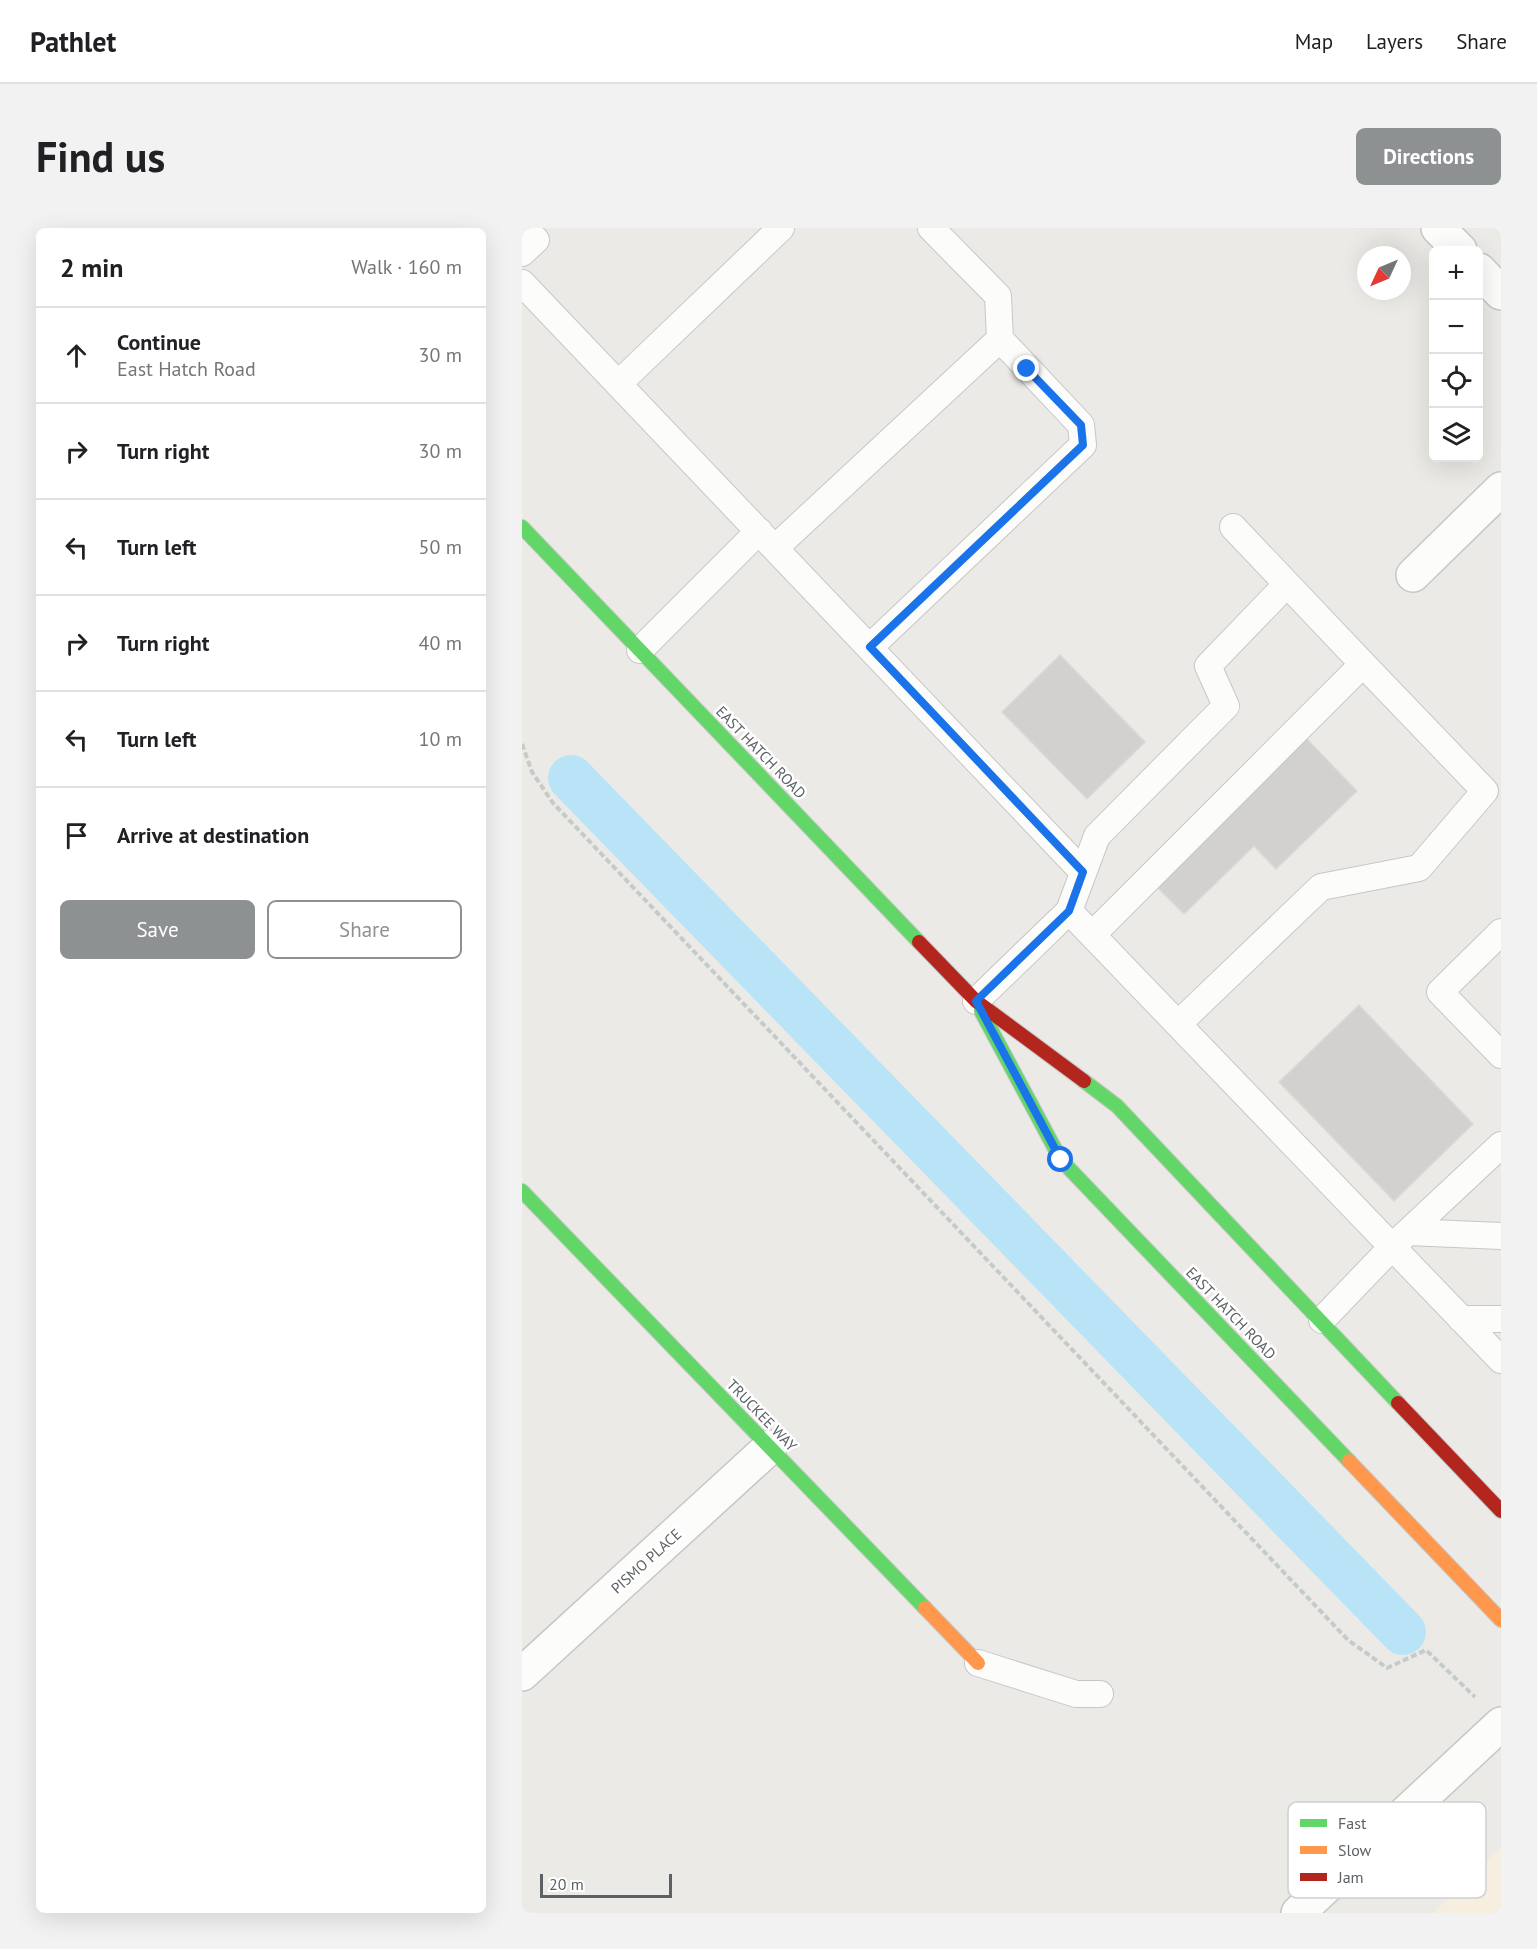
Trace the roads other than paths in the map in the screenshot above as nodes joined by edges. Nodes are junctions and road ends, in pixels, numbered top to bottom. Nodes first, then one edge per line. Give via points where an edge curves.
1 (781, 228) edge
2 (931, 228) edge
3 (1438, 228) edge
4 (1456, 246) edge
5 (1483, 274) edge
6 (522, 283) edge
7 (1501, 293) edge
8 (1000, 339) junction
9 (618, 384) junction
10 (1501, 489) edge
11 (1233, 526) dead end
12 (522, 527) edge
13 (767, 539) junction
14 (1413, 574) dead end
15 (1287, 584) junction
16 (870, 647) junction
17 (640, 650) junction
18 (1362, 664) junction
19 (1083, 872) junction
20 (1069, 911) junction
21 (1501, 932) edge
22 (1092, 935) junction
23 (976, 1001) junction
24 (1178, 1024) junction
25 (1501, 1055) edge
26 (1501, 1145) edge
27 (522, 1191) edge
28 (1501, 1236) edge
29 (1400, 1239) junction
30 (1461, 1319) junction
31 (1501, 1319) edge
32 (1322, 1320) junction
33 (1501, 1360) edge
34 (770, 1447) junction
35 (1501, 1511) edge
36 (1501, 1620) edge
37 (978, 1663) joint
38 (522, 1674) edge
39 (1100, 1694) dead end
40 (1501, 1724) edge
41 (1417, 1802) edge
42 (1314, 1898) edge
43 (1298, 1913) edge

1 - 9 lane
2 - 8 lane via 999,296
3 - 4 street
5 - 7 street
6 - 9 lane
8 - 13 lane
8 - 16 lane via 1081,425 1083,445
9 - 13 lane
10 - 14 street
11 - 15 lane
12 - 17 main road, EAST HATCH ROAD
13 - 16 lane
13 - 17 lane
15 - 18 lane
15 - 19 lane via 1208,666 1226,706 1097,836
16 - 19 lane
17 - 23 main road, EAST HATCH ROAD
18 - 22 lane
18 - 24 lane via 1485,791 1419,868 1321,887
19 - 20 lane
20 - 22 lane
20 - 23 lane
21 - 25 lane via 1440,992
22 - 24 lane
23 - 32 main road, EAST HATCH ROAD via 1117,1106
23 - 36 main road, EAST HATCH ROAD via 1061,1160
24 - 29 lane
26 - 29 lane
27 - 34 main road, TRUCKEE WAY
28 - 29 lane
29 - 30 lane
29 - 32 lane
30 - 31 lane
30 - 33 lane
32 - 35 main road, EAST HATCH ROAD
34 - 37 main road, TRUCKEE WAY
34 - 38 street, PISMO PLACE
37 - 39 lane via 1076,1694
40 - 41 street
42 - 43 street

